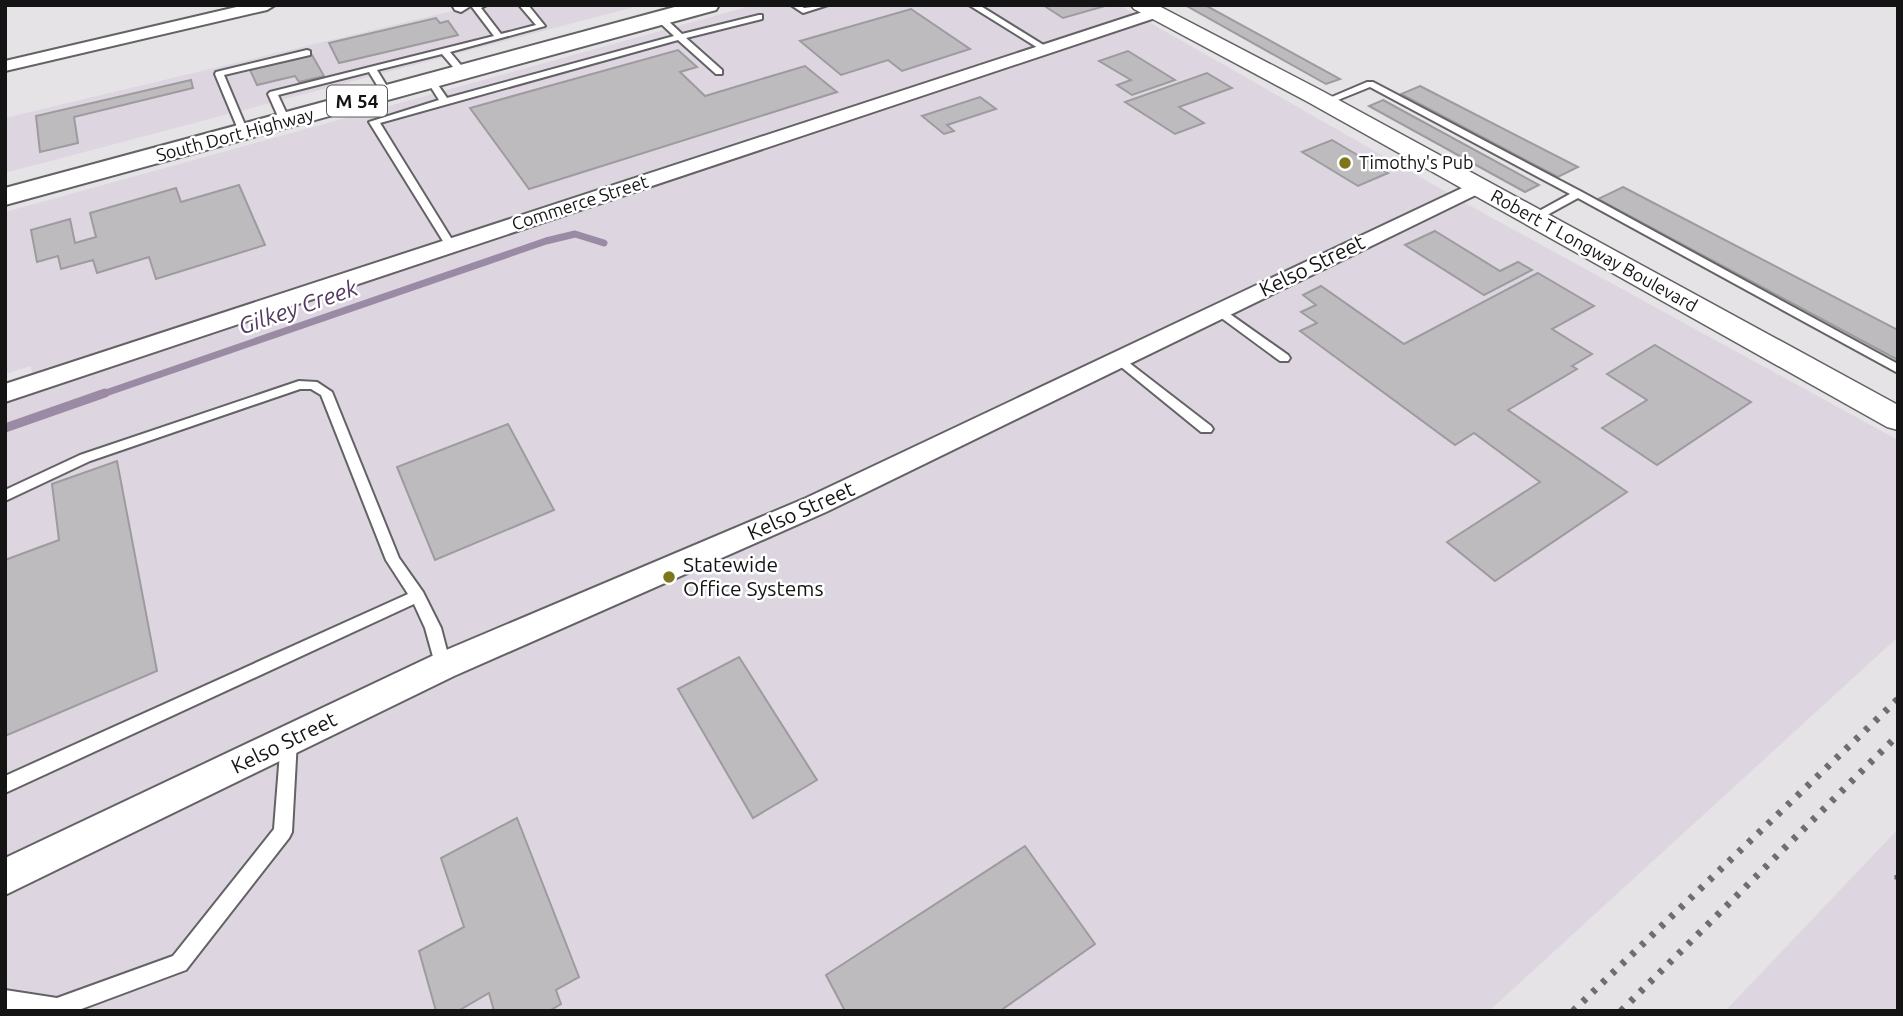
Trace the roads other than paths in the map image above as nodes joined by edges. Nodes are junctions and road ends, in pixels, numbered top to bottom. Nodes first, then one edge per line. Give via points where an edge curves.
1 (267, 5) edge
2 (483, 5) edge
3 (523, 5) edge
4 (708, 5) edge
5 (795, 5) edge
6 (824, 5) edge
7 (973, 5) edge
8 (1148, 9) edge
9 (759, 17) dead end
10 (660, 18) junction
11 (680, 37) junction
12 (484, 41) junction
13 (500, 49) junction
14 (1046, 49) junction
15 (444, 51) junction
16 (307, 54) dead end
17 (5, 66) edge
18 (372, 69) junction
19 (462, 72) junction
20 (719, 72) dead end
21 (438, 91) junction
22 (386, 93) junction
23 (1325, 102) junction
24 (285, 121) junction
25 (243, 132) junction
26 (1477, 187) junction
27 (1578, 194) junction
28 (5, 197) edge
29 (1534, 218) junction
30 (451, 246) junction
31 (1220, 310) junction
32 (1284, 358) dead end
33 (1119, 359) junction
34 (1898, 369) edge
35 (5, 393) edge
36 (1898, 419) edge
37 (1206, 429) dead end
38 (5, 496) edge
39 (418, 596) junction
40 (443, 666) junction
41 (289, 740) junction
42 (5, 785) edge
43 (5, 877) edge
44 (5, 1000) edge

1 - 17 street
2 - 13 lane via 476,7
3 - 13 lane via 541,26
4 - 10 main road, South Dort Highway / M 54
5 - 6 lane via 803,11
7 - 14 lane
8 - 14 street, Commerce Street
8 - 23 street, Robert T Longway Boulevard
9 - 11 lane
10 - 11 lane
10 - 13 main road, South Dort Highway / M 54
11 - 20 lane
11 - 21 lane
12 - 13 lane
12 - 13 lane
12 - 15 lane
13 - 19 main road, South Dort Highway / M 54
14 - 30 street, Commerce Street
15 - 18 lane
15 - 19 lane
16 - 25 lane via 219,75
18 - 22 lane
18 - 24 lane via 273,94
19 - 21 main road, South Dort Highway / M 54
21 - 22 main road, South Dort Highway / M 54
21 - 30 lane via 374,122
22 - 24 main road, South Dort Highway / M 54
23 - 26 street, Robert T Longway Boulevard
23 - 27 lane via 1370,84
24 - 25 main road, South Dort Highway / M 54
25 - 28 main road, South Dort Highway / M 54
26 - 29 street, Robert T Longway Boulevard
26 - 31 street, Kelso Street
27 - 29 lane
27 - 34 lane
29 - 36 street, Robert T Longway Boulevard
30 - 35 street, Commerce Street
31 - 32 lane
31 - 33 street, Kelso Street
33 - 37 lane
33 - 40 street, Kelso Street via 816,505
38 - 39 lane via 85,458 299,385 313,385 326,392 393,559
39 - 40 lane
39 - 42 lane
40 - 41 street, Kelso Street
41 - 43 street, Kelso Street
41 - 44 lane via 283,832 179,963 57,1007

